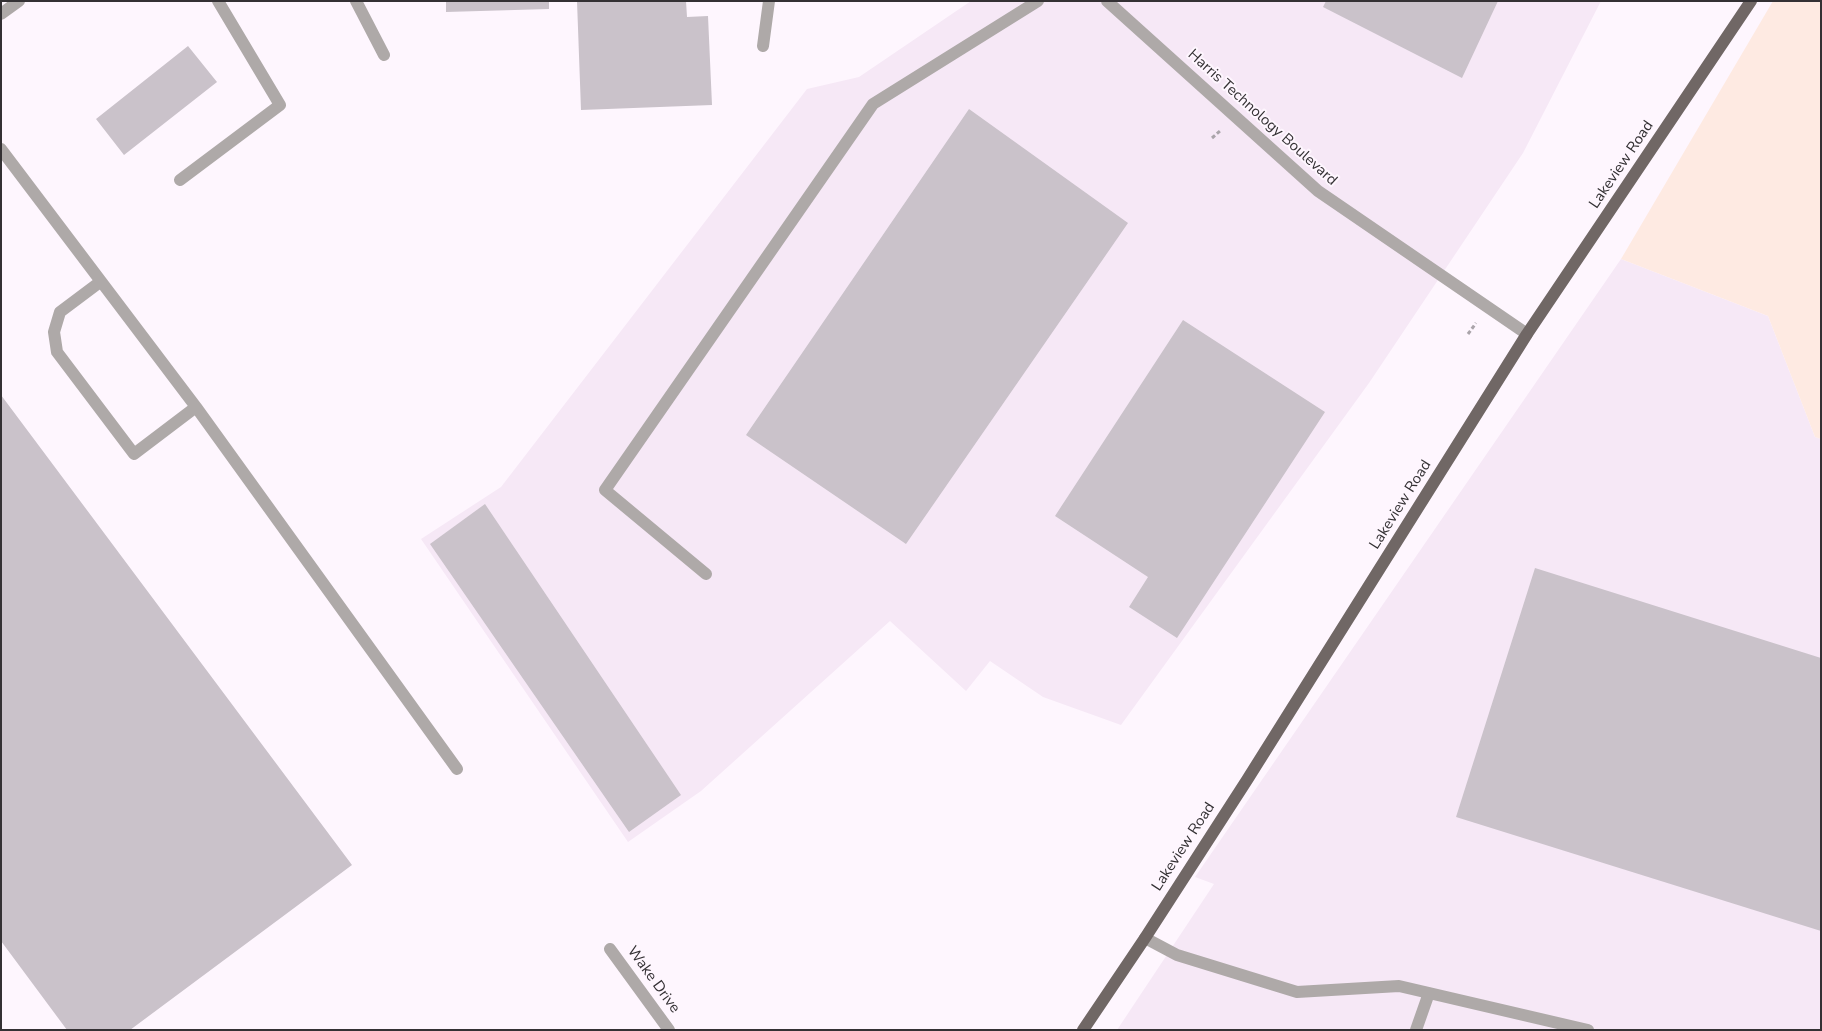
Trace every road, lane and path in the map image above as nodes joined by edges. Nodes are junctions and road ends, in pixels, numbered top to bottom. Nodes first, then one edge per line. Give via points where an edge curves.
1 (19, 1) edge
2 (218, 1) edge
3 (356, 1) edge
4 (769, 1) edge
5 (1038, 1) edge
6 (1107, 1) edge
7 (1751, 1) edge
8 (1, 14) edge
9 (763, 46) dead end
10 (384, 55) dead end
11 (1, 148) edge
12 (180, 180) dead end
13 (100, 282) junction
14 (1528, 334) junction
15 (196, 407) junction
16 (706, 574) dead end
17 (457, 769) dead end
18 (1145, 938) junction
19 (610, 949) dead end
20 (1429, 993) junction
21 (669, 1030) edge
22 (1083, 1030) edge
23 (1416, 1030) edge
24 (1588, 1030) edge

1 - 8 street
2 - 12 street via 280,105
3 - 10 street
4 - 9 street
5 - 16 street via 872,104 605,490
6 - 14 street, Harris Technology Boulevard via 1318,192
7 - 14 main road, Lakeview Road
11 - 13 street
13 - 15 street
13 - 15 street via 60,312 54,332 57,352 134,454
14 - 18 main road, Lakeview Road
15 - 17 street
18 - 20 street via 1177,955 1297,992 1399,986
18 - 22 main road, Lakeview Road
19 - 21 street, Wake Drive
20 - 23 street
20 - 24 street

